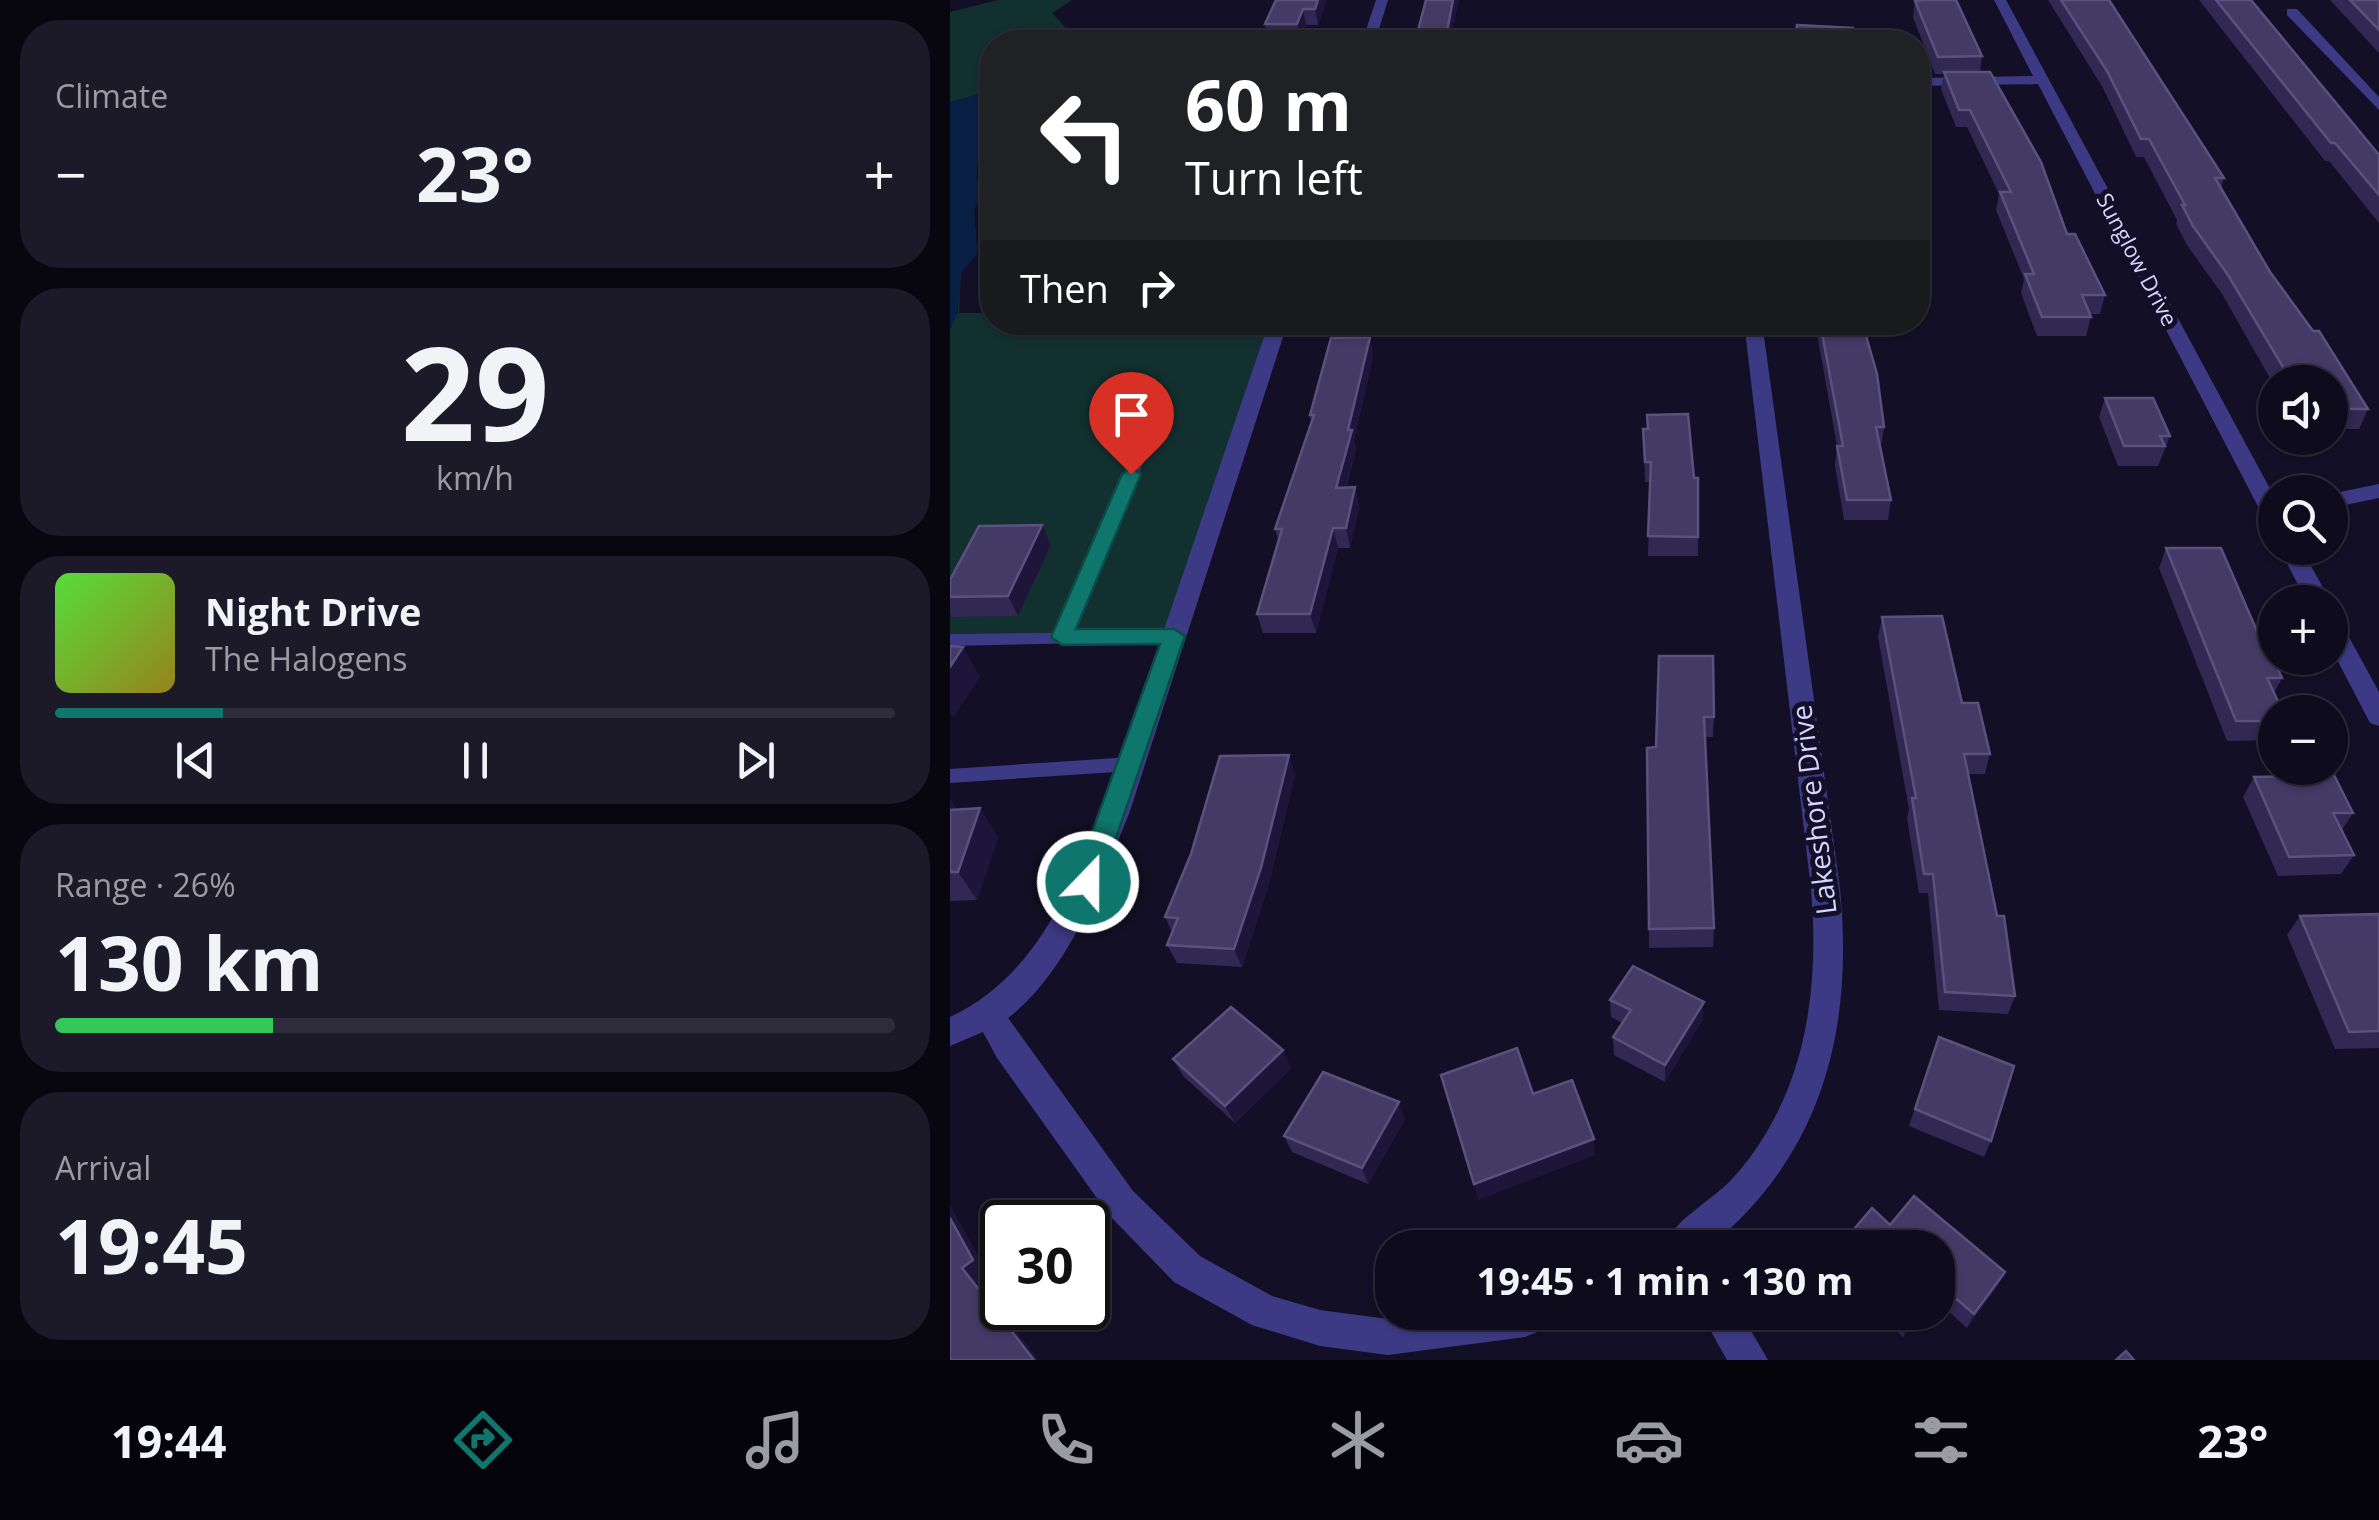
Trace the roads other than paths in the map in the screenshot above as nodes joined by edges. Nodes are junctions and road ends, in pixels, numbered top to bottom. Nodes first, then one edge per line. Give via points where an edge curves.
1 (1382, 0) edge
2 (2000, 0) edge
3 (2292, 12) dead end
4 (1372, 30) edge
5 (2042, 80) junction
6 (1930, 82) edge
7 (2379, 106) edge
8 (1274, 335) edge
9 (1755, 335) edge
10 (1145, 442) dead end
11 (2258, 482) edge
12 (2379, 490) edge
13 (2348, 497) edge
14 (1174, 636) junction
15 (1062, 637) junction
16 (950, 640) edge
17 (2348, 657) edge
18 (2379, 716) edge
19 (1132, 764) junction
20 (950, 776) edge
21 (989, 1014) junction
22 (950, 1032) edge
23 (1703, 1230) edge
24 (1436, 1330) edge
25 (1730, 1330) edge
26 (1750, 1360) edge

1 - 4 street
2 - 5 street, Sunglow Drive
3 - 7 street
5 - 6 street
5 - 11 street, Sunglow Drive
8 - 14 street
9 - 23 street, Lakeshore Drive via 1830,978 1816,1056 1782,1144 1755,1182
10 - 15 lane
12 - 13 street
14 - 15 lane
14 - 19 street
15 - 16 lane
17 - 18 street
19 - 20 lane
19 - 21 street via 1065,924 1014,995
21 - 22 street
21 - 24 street via 1121,1203 1187,1269 1265,1312 1320,1328 1388,1336
25 - 26 street

